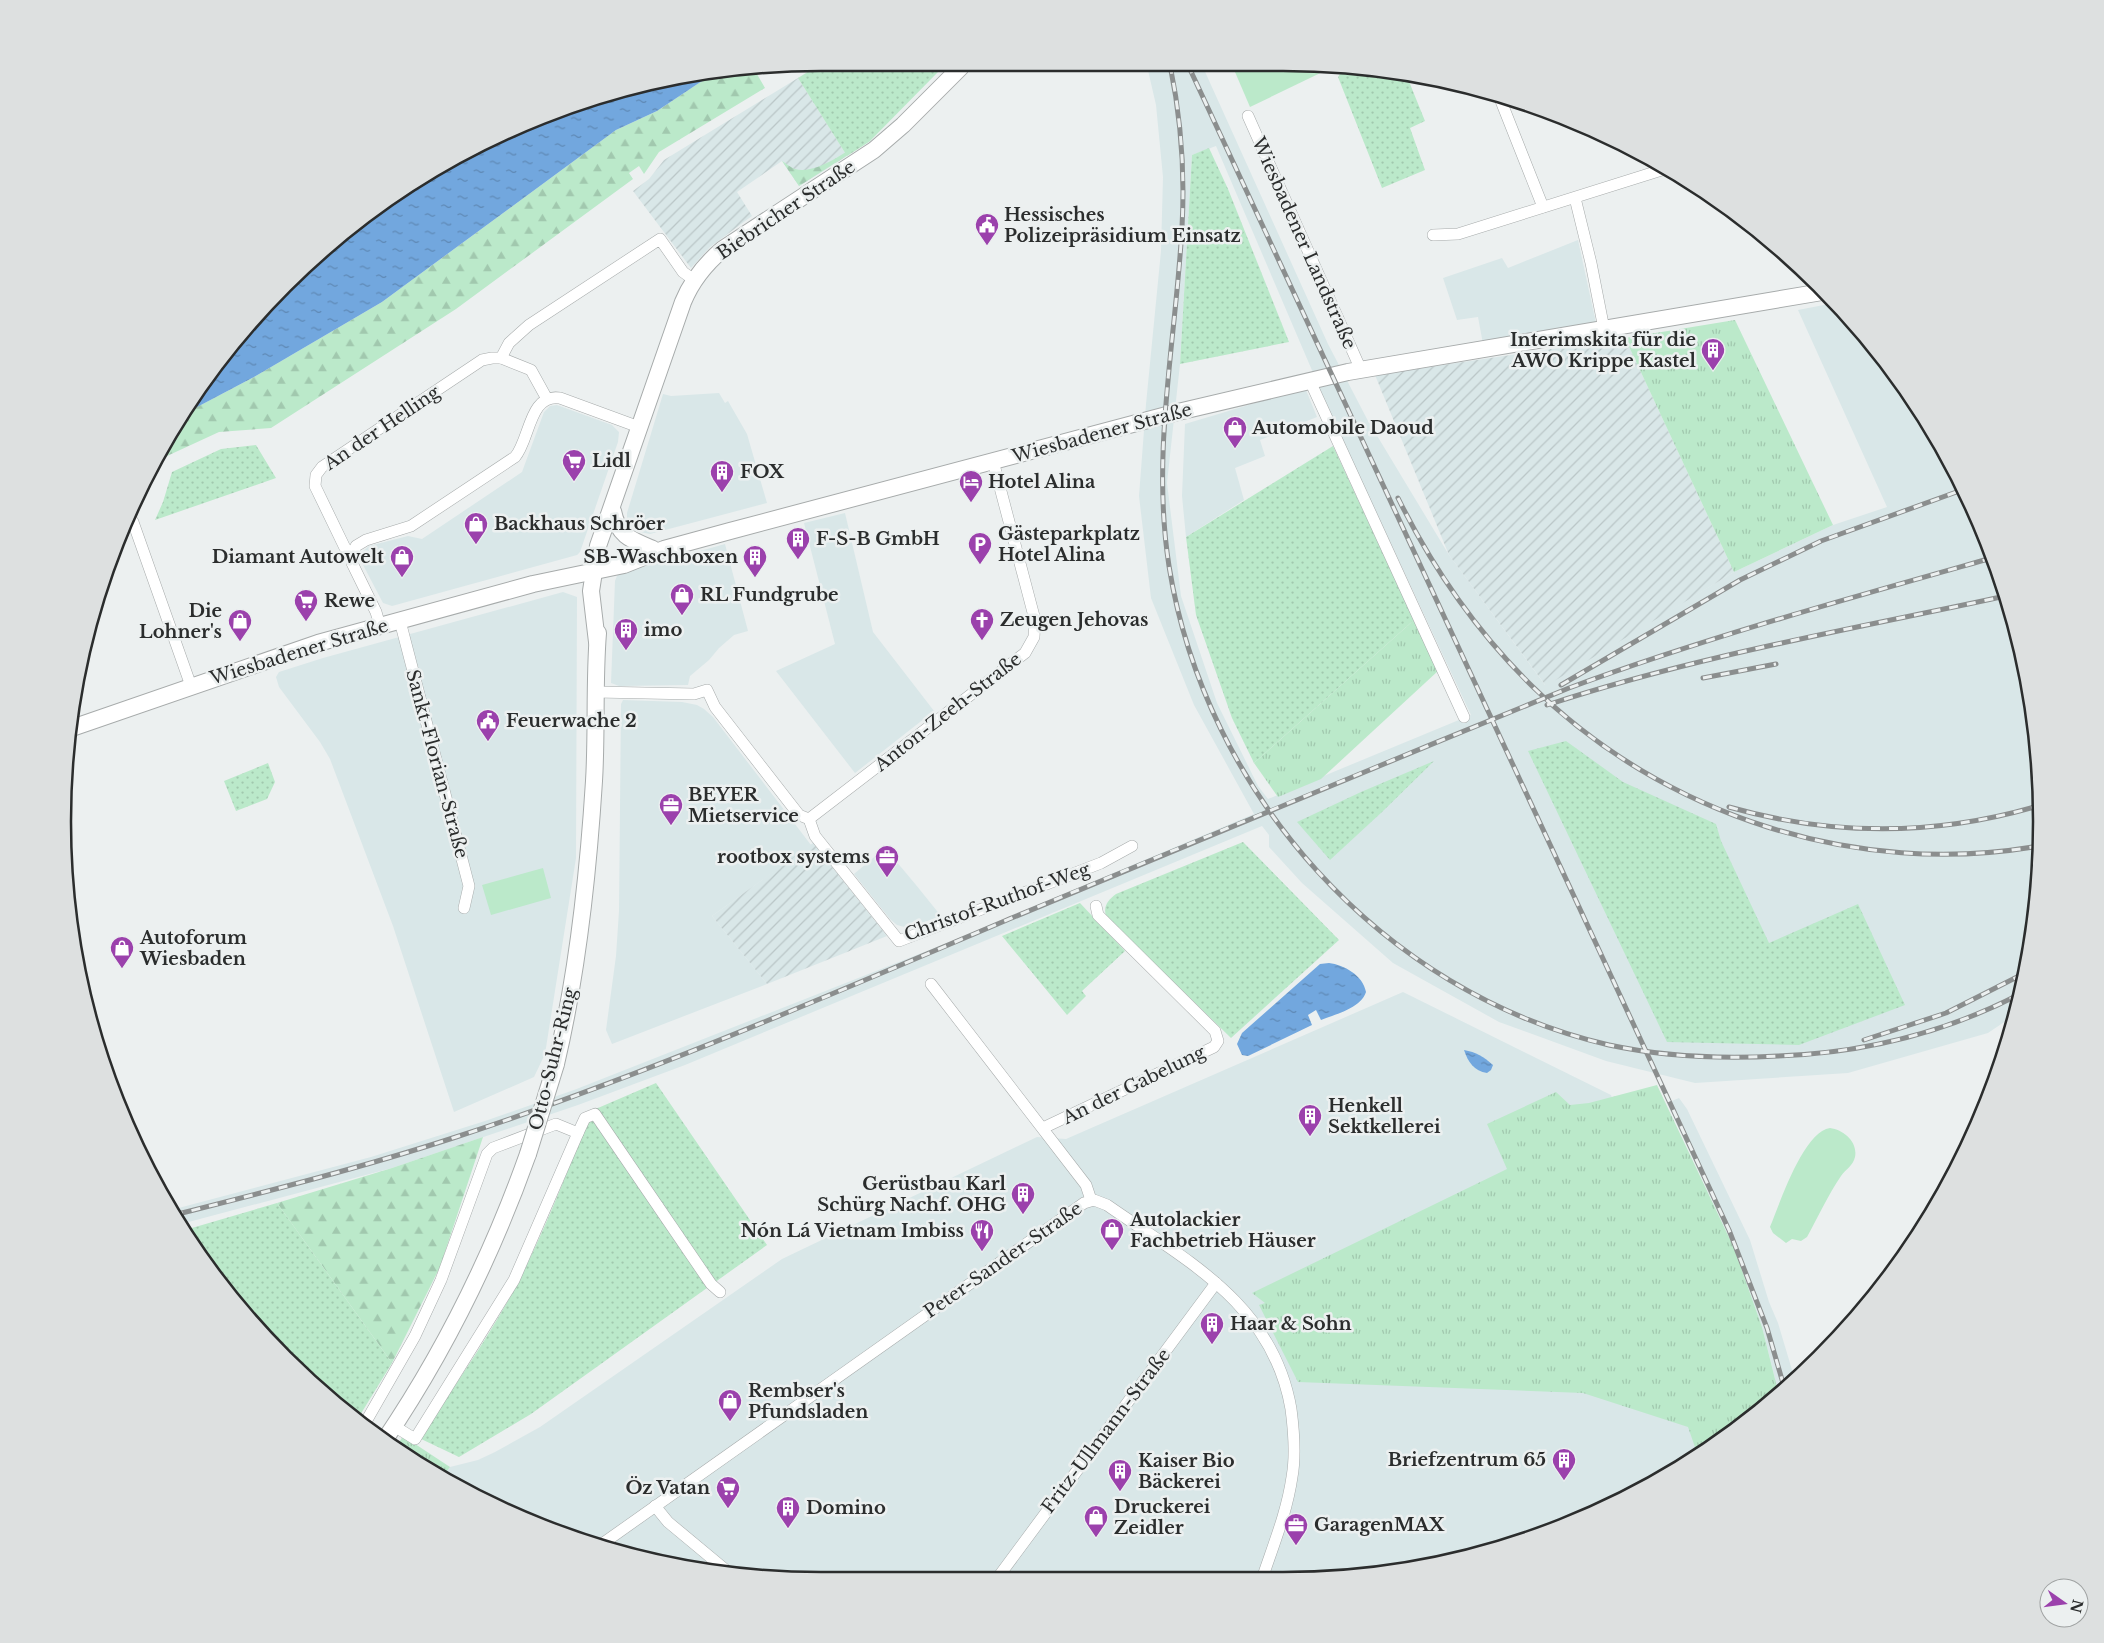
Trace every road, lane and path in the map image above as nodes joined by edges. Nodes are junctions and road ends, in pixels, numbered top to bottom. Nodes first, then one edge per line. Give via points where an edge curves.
1 (957, 71) edge
2 (1502, 105) edge
3 (1248, 116) dead end
4 (1657, 172) edge
5 (1575, 198) junction
6 (1544, 207) junction
7 (1433, 235) dead end
8 (694, 280) junction
9 (1815, 293) edge
10 (1604, 329) junction
11 (501, 358) junction
12 (1354, 371) junction
13 (1310, 381) junction
14 (547, 399) junction
15 (639, 427) junction
16 (993, 461) junction
17 (614, 504) junction
18 (133, 523) edge
19 (658, 549) junction
20 (353, 554) junction
21 (599, 565) junction
22 (560, 578) junction
23 (533, 584) junction
24 (592, 600) junction
25 (400, 621) junction
26 (380, 626) junction
27 (597, 642) junction
28 (191, 686) junction
29 (596, 692) junction
30 (1464, 717) dead end
31 (78, 726) edge
32 (809, 819) junction
33 (1132, 846) dead end
34 (1096, 906) dead end
35 (464, 908) dead end
36 (931, 984) dead end
37 (1044, 1128) junction
38 (578, 1133) junction
39 (1091, 1200) junction
40 (1216, 1283) junction
41 (720, 1292) dead end
42 (368, 1419) edge
43 (394, 1426) junction
44 (389, 1434) edge
45 (654, 1506) junction
46 (607, 1540) edge
47 (719, 1564) edge
48 (1002, 1572) edge
49 (1264, 1572) edge

1 - 8 main road, Biebricher Straße via 874,150 723,249
2 - 6 street
3 - 12 street, Wiesbadener Landstraße
4 - 5 street
5 - 6 street
5 - 10 street
6 - 7 street via 1458,234
8 - 11 street via 683,272 660,239 529,325 509,343
8 - 15 main road, Biebricher Straße via 683,302
9 - 10 main road, Wiesbadener Landstraße
10 - 12 main road, Wiesbadener Landstraße
11 - 14 street via 531,370
11 - 20 street, An der Helling via 482,360 319,471 315,480 317,492 345,548
12 - 13 main road, Wiesbadener Straße
13 - 16 main road, Wiesbadener Straße
13 - 30 street
14 - 15 street via 560,398
14 - 20 street via 536,409 515,457 411,526 360,542
15 - 17 main road, Biebricher Straße
16 - 19 main road, Wiesbadener Straße
16 - 32 street, Anton-Zeeh-Straße via 1035,620 1034,637 1025,653
17 - 19 main road via 618,525 625,537
17 - 21 main road, Biebricher Straße via 601,536
18 - 28 street
19 - 21 main road, Wiesbadener Straße via 631,552
20 - 26 street, An der Helling via 352,563
21 - 22 main road, Wiesbadener Straße
21 - 23 main road, Wiesbadener Straße via 555,571
21 - 24 main road, Otto-Suhr-Ring
21 - 27 main road, Otto-Suhr-Ring
22 - 23 main road, Wiesbadener Straße
22 - 24 main road via 579,586
23 - 25 main road, Wiesbadener Straße
24 - 27 main road, Otto-Suhr-Ring
25 - 26 main road, Wiesbadener Straße
25 - 35 street, Sankt-Florian-Straße via 469,886
26 - 28 main road, Wiesbadener Straße via 288,652
27 - 29 main road, Otto-Suhr-Ring
28 - 31 main road, Wiesbadener Straße
29 - 32 street, Christof-Ruthof-Weg via 694,694 708,690 715,707 798,815
29 - 43 main road, Otto-Suhr-Ring, bridge via 588,868 575,966 556,1064 528,1154 499,1231 436,1358
32 - 33 street, Christof-Ruthof-Weg via 814,836 899,941 1101,863
34 - 37 street, An der Gabelung via 1098,915 1214,1031 1218,1041 1214,1047
36 - 37 street, An der Gabelung
37 - 39 street, An der Gabelung via 1086,1184
38 - 41 street via 585,1118 596,1114 711,1284
38 - 42 street via 556,1124 493,1148 486,1154 441,1280 415,1336
38 - 43 street via 514,1280 415,1439
39 - 40 street, Peter-Sander-Straße via 1107,1205
39 - 45 street, Peter-Sander-Straße
40 - 48 street, Fritz-Ullmann-Straße
40 - 49 street, Peter-Sander-Straße via 1250,1316 1271,1351 1286,1388 1292,1418 1295,1441 1293,1476
43 - 44 main road, Otto-Suhr-Ring
45 - 46 street, Peter-Sander-Straße
45 - 47 street via 668,1522

